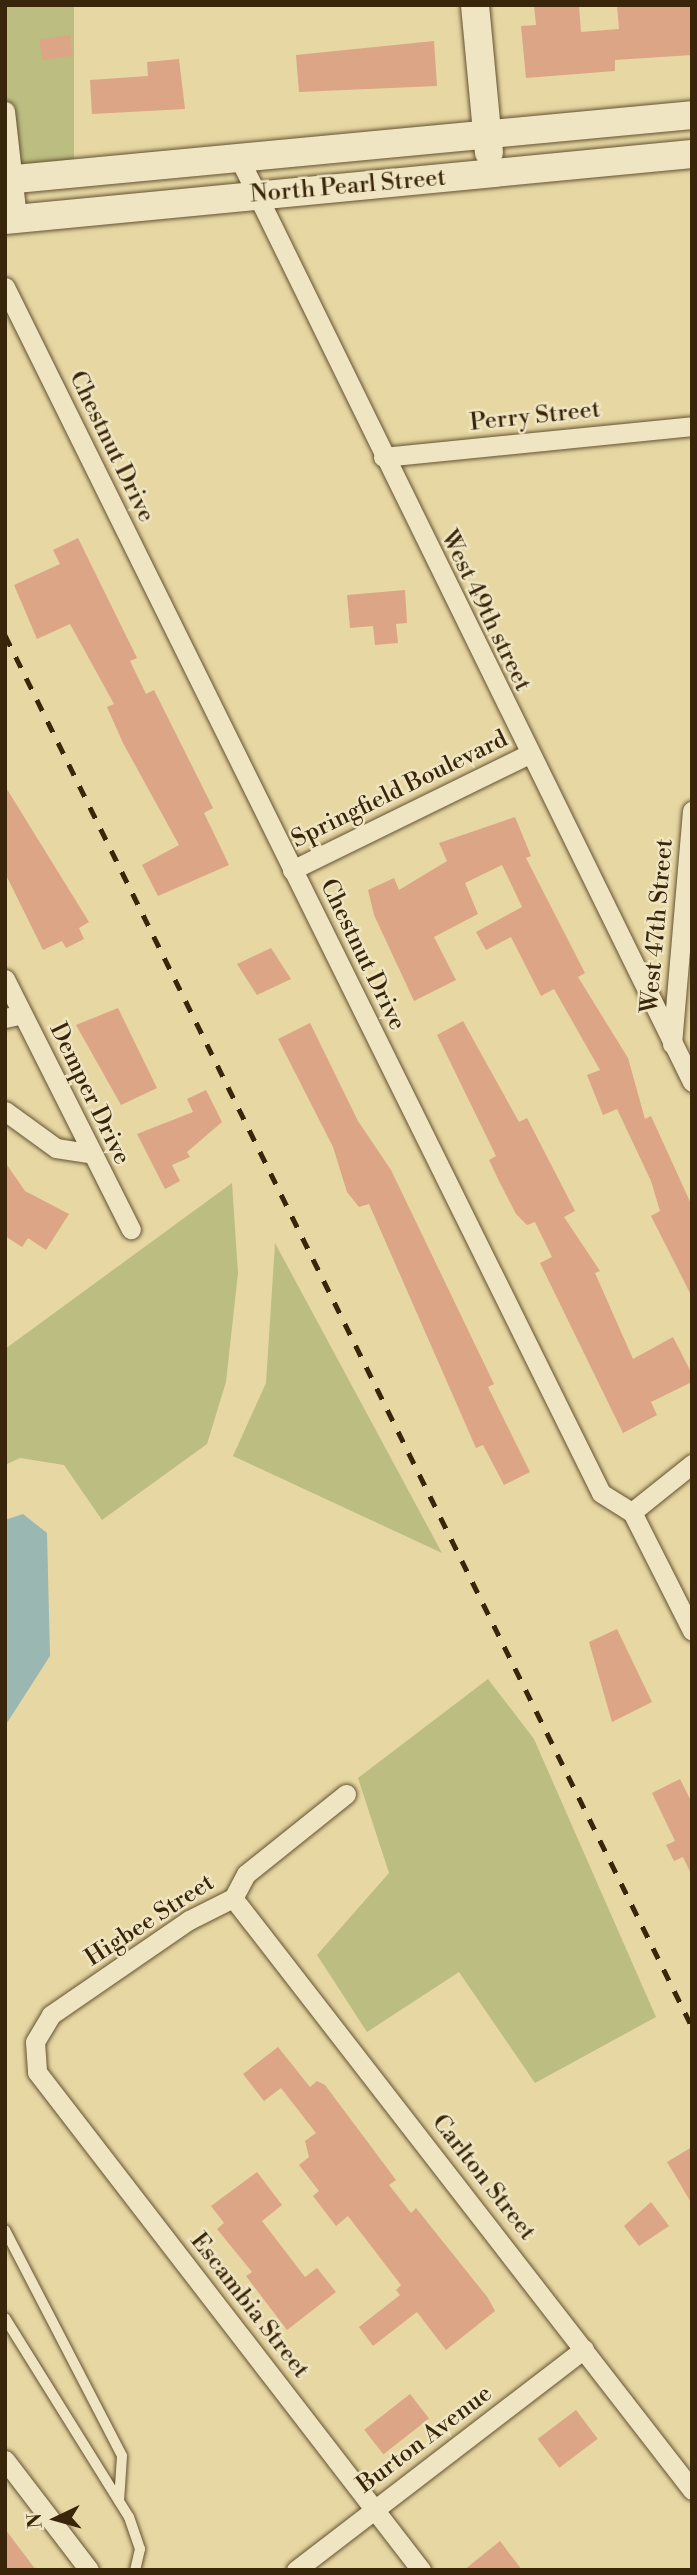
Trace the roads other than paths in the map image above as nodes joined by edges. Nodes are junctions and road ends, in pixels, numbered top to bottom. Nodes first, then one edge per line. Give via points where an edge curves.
1 (475, 5) edge
2 (5, 111) edge
3 (692, 115) edge
4 (488, 135) junction
5 (692, 154) edge
6 (239, 158) junction
7 (491, 173) junction
8 (9, 180) edge
9 (254, 196) junction
10 (11, 219) edge
11 (5, 287) edge
12 (692, 426) edge
13 (383, 457) junction
14 (529, 754) junction
15 (692, 811) edge
16 (690, 867) edge
17 (292, 870) junction
18 (5, 979) edge
19 (14, 1016) edge
20 (673, 1044) junction
21 (692, 1082) edge
22 (5, 1111) edge
23 (92, 1154) junction
24 (131, 1229) dead end
25 (692, 1464) edge
26 (632, 1512) junction
27 (692, 1632) edge
28 (346, 1794) dead end
29 (233, 1898) junction
30 (37, 2072) joint
31 (5, 2230) edge
32 (5, 2318) edge
33 (584, 2349) junction
34 (5, 2460) edge
35 (692, 2490) edge
36 (119, 2501) junction
37 (374, 2509) junction
38 (89, 2570) edge
39 (135, 2570) edge
40 (296, 2570) edge
41 (421, 2570) edge

1 - 4 street
2 - 8 street
3 - 4 street, North Pearl Street
4 - 6 street, North Pearl Street
4 - 7 street
5 - 7 street, North Pearl Street
6 - 8 street, North Pearl Street
6 - 9 street, West 49th street
7 - 9 street, North Pearl Street
8 - 10 street
9 - 10 street, North Pearl Street
9 - 13 street, West 49th street
11 - 17 street, Chestnut Drive
12 - 13 street, Perry Street
13 - 14 street, West 49th street
14 - 17 street, Springfield Boulevard
14 - 20 street, West 49th street
15 - 16 street, West 47th Street
16 - 20 street, West 47th Street
17 - 26 street, Chestnut Drive via 601,1493
18 - 19 street, Demper Drive
19 - 23 street, Demper Drive
20 - 21 street, West 49th street
22 - 23 street via 57,1148
23 - 24 street, Demper Drive
25 - 26 street
26 - 27 street
28 - 29 street, Higbee Street via 246,1874
29 - 30 street, Higbee Street via 189,1920 51,2015 35,2042
29 - 33 street, Carlton Street
30 - 37 street, Escambia Street
31 - 36 lane via 122,2456
32 - 36 lane
33 - 35 street, Carlton Street
33 - 37 street, Burton Avenue
34 - 38 street
36 - 39 lane via 137,2533
37 - 40 street, Burton Avenue
37 - 41 street, Escambia Street

